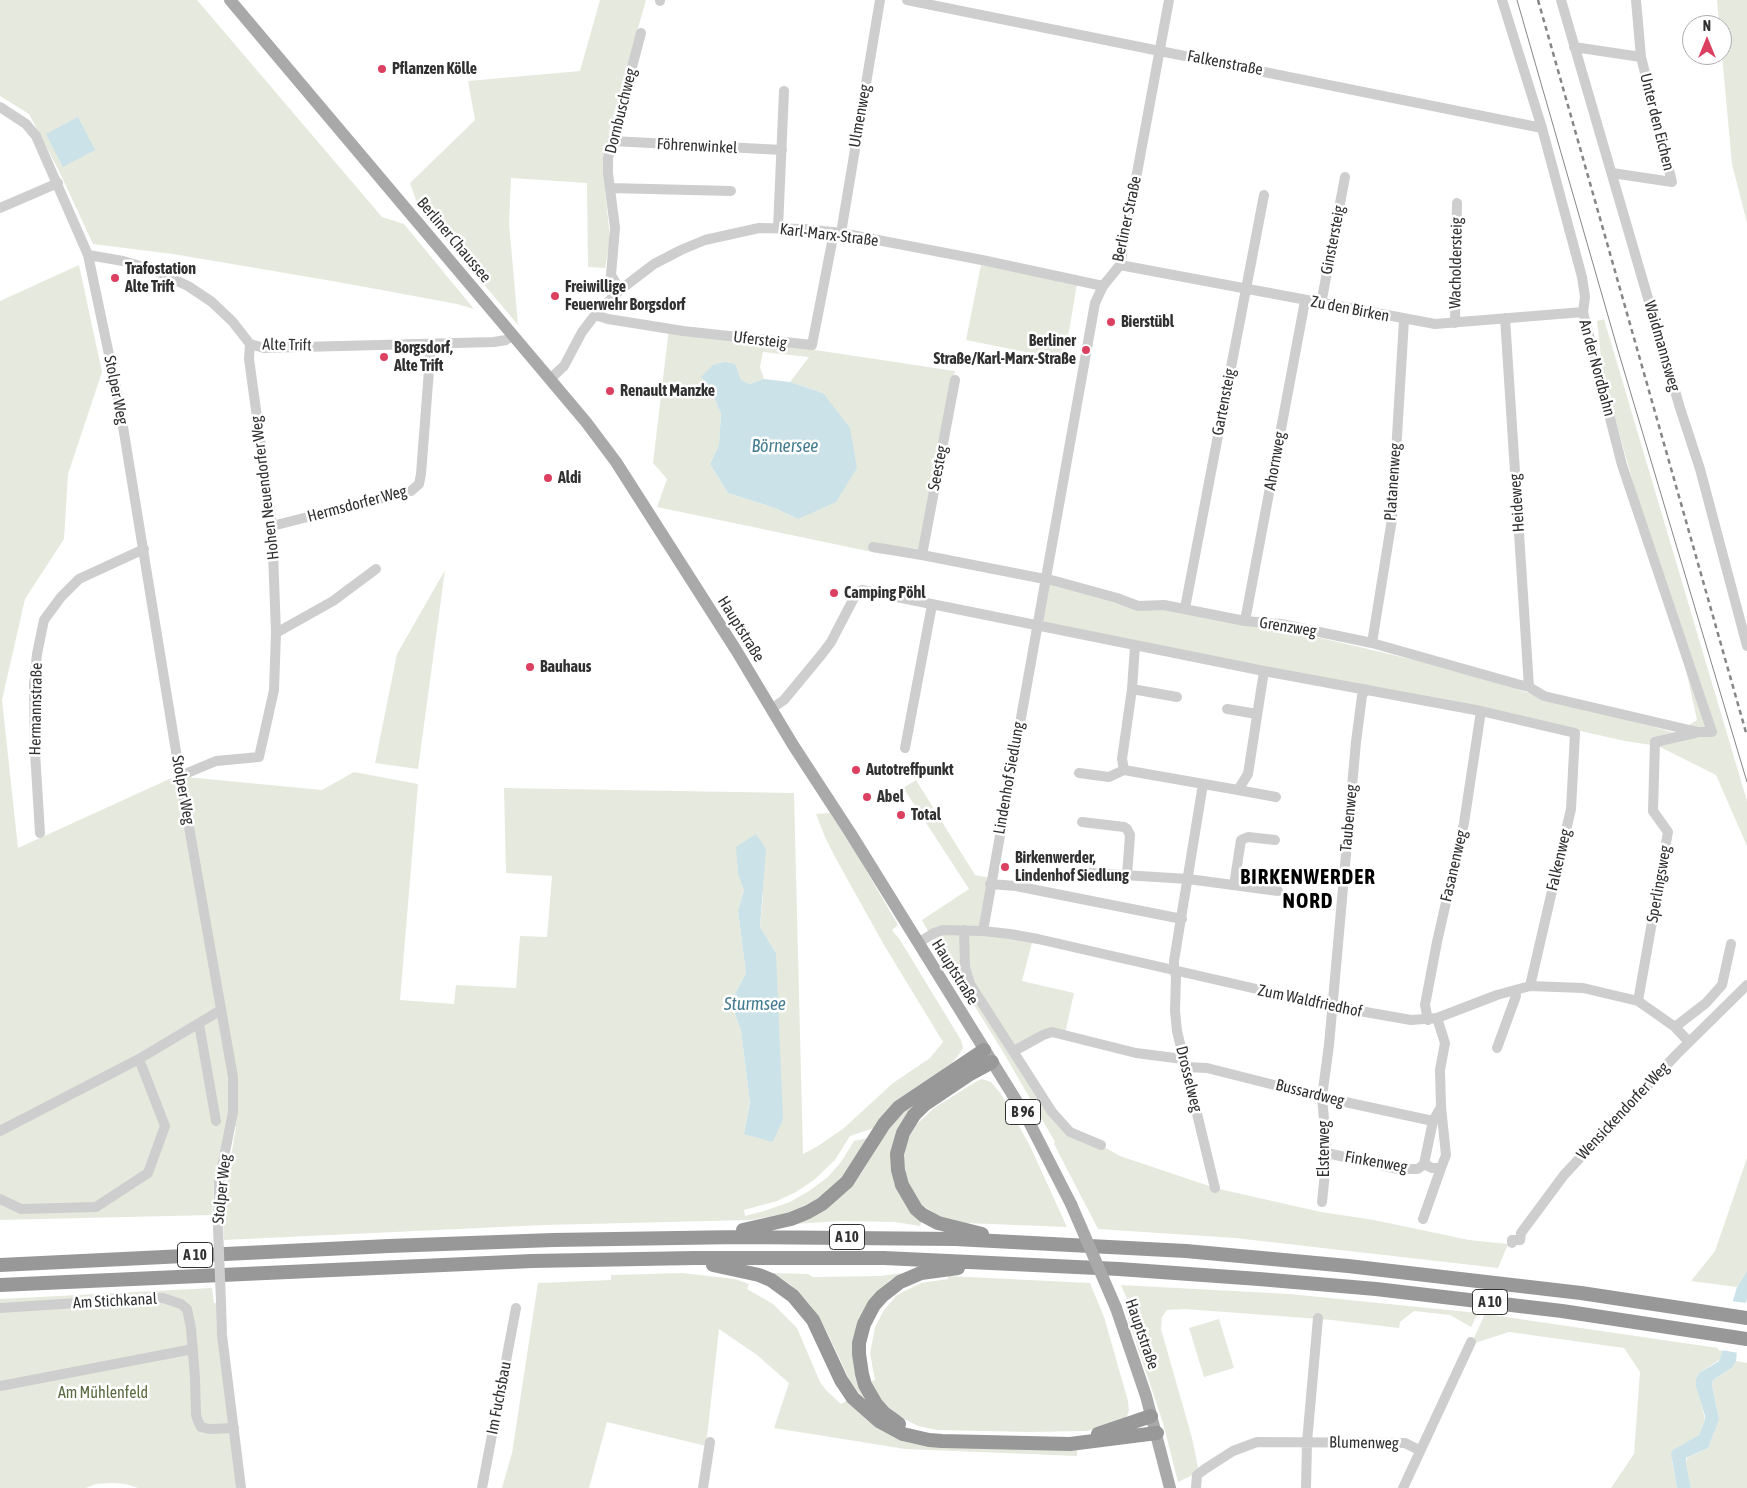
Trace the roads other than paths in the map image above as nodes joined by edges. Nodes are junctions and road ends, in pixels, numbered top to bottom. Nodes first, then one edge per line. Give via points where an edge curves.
1 (230, 0) edge
2 (880, 0) edge
3 (907, 0) edge
4 (1170, 0) edge
5 (1502, 0) edge
6 (1561, 0) edge
7 (1636, 0) edge
8 (641, 34) dead end
9 (1574, 47) junction
10 (1160, 50) junction
11 (1641, 57) junction
12 (784, 90) dead end
13 (0, 107) edge
14 (1542, 128) junction
15 (613, 141) junction
16 (782, 150) junction
17 (1612, 173) junction
18 (1345, 177) dead end
19 (58, 183) junction
20 (610, 188) junction
21 (731, 191) dead end
22 (1264, 196) dead end
23 (1457, 203) dead end
24 (0, 208) edge
25 (778, 228) junction
26 (837, 232) junction
27 (88, 255) junction
28 (1120, 264) junction
29 (1103, 286) junction
30 (1246, 289) junction
31 (620, 290) junction
32 (1304, 300) junction
33 (1321, 304) junction
34 (1583, 312) junction
35 (595, 315) junction
36 (1505, 318) junction
37 (1404, 320) junction
38 (1455, 323) junction
39 (513, 335) junction
40 (250, 344) junction
41 (431, 344) junction
42 (550, 379) junction
43 (955, 380) dead end
44 (644, 507) joint
45 (272, 526) junction
46 (873, 547) dead end
47 (144, 549) junction
48 (922, 555) junction
49 (376, 569) dead end
50 (1045, 579) junction
51 (932, 605) junction
52 (1185, 608) junction
53 (1246, 621) junction
54 (1038, 625) junction
55 (276, 633) junction
56 (1372, 643) junction
57 (1135, 646) junction
58 (1747, 646) edge
59 (1264, 671) junction
60 (1529, 687) junction
61 (1132, 689) junction
62 (1365, 689) junction
63 (1177, 697) dead end
64 (770, 709) junction
65 (1227, 709) dead end
66 (1481, 711) junction
67 (1257, 714) junction
68 (1698, 732) junction
69 (1712, 732) joint
70 (1655, 742) joint
71 (905, 748) dead end
72 (1124, 770) junction
73 (1079, 773) dead end
74 (180, 776) junction
75 (1202, 784) junction
76 (1238, 790) junction
77 (1276, 797) dead end
78 (1082, 822) dead end
79 (40, 833) dead end
80 (1275, 840) dead end
81 (1075, 872) dead end
82 (1128, 875) junction
83 (1188, 879) junction
84 (990, 884) junction
85 (1234, 886) junction
86 (1278, 891) dead end
87 (1182, 919) junction
88 (964, 930) junction
89 (983, 931) junction
90 (918, 943) junction
91 (1731, 944) dead end
92 (1174, 970) junction
93 (1747, 985) edge
94 (1530, 986) junction
95 (1515, 990) junction
96 (1638, 1001) junction
97 (1332, 1006) junction
98 (221, 1010) junction
99 (1432, 1019) junction
100 (199, 1024) junction
101 (1675, 1027) junction
102 (1688, 1042) junction
103 (1496, 1048) dead end
104 (1014, 1051) junction
105 (988, 1056) junction
106 (139, 1059) junction
107 (1185, 1063) junction
108 (1322, 1097) junction
109 (1441, 1107) junction
110 (216, 1121) dead end
111 (1434, 1121) junction
112 (0, 1132) edge
113 (1102, 1145) dead end
114 (1326, 1153) junction
115 (1424, 1164) junction
116 (1441, 1168) junction
117 (1216, 1188) dead end
118 (0, 1199) edge
119 (1322, 1202) dead end
120 (1423, 1219) dead end
121 (673, 1238) junction
122 (1022, 1242) junction
123 (1512, 1243) dead end
124 (662, 1259) junction
125 (1008, 1263) junction
126 (0, 1265) edge
127 (0, 1285) edge
128 (0, 1308) edge
129 (516, 1308) dead end
130 (1318, 1318) dead end
131 (1747, 1318) edge
132 (1746, 1339) edge
133 (1471, 1342) dead end
134 (193, 1349) junction
135 (0, 1386) edge
136 (1151, 1416) junction
137 (234, 1428) junction
138 (1157, 1433) junction
139 (710, 1442) dead end
140 (1307, 1442) junction
141 (1419, 1450) junction
142 (241, 1488) edge
143 (482, 1488) edge
144 (703, 1488) edge
145 (1170, 1488) edge
146 (1196, 1488) edge
147 (1306, 1488) edge
148 (1402, 1488) edge

1 - 39 main road, Berliner Chaussee
2 - 26 street, Ulmenweg
3 - 10 street, Falkenstraße
4 - 10 street, Berliner Straße
5 - 14 street, An der Nordbahn
6 - 9 street, Waidmannsweg
7 - 11 street, Unter den Eichen
8 - 15 street, Dornbuschweg
9 - 11 street
9 - 17 street, Waidmannsweg
10 - 14 street, Falkenstraße
10 - 28 street, Berliner Straße
11 - 17 street, Unter den Eichen via 1672,182
12 - 16 street
13 - 19 street, Stolper Weg via 26,124 36,136
14 - 34 street, An der Nordbahn via 1582,278
15 - 16 street, Föhrenwinkel
15 - 20 street, Dornbuschweg via 608,158
16 - 25 street
17 - 58 street, Waidmannsweg via 1700,469
18 - 33 street, Ginstersteig
19 - 24 street
19 - 27 street, Stolper Weg
20 - 21 street
20 - 31 street, Dornbuschweg via 615,228 610,275
22 - 30 street, Gartensteig
23 - 38 street, Wacholdersteig
25 - 26 street, Karl-Marx-Straße
25 - 31 street, Karl-Marx-Straße via 759,228 705,240 654,264
26 - 29 street, Karl-Marx-Straße
26 - 35 street, Ufersteig via 812,345 683,331
27 - 40 street, Alte Trift via 154,270 188,286 212,302
27 - 47 street, Stolper Weg via 120,402
28 - 29 street, Berliner Straße
28 - 30 street, Zu den Birken
29 - 50 street, Berliner Straße via 1095,303
30 - 32 street, Zu den Birken
30 - 52 street, Gartensteig
31 - 35 street, Karl-Marx-Straße
32 - 33 street, Zu den Birken
32 - 53 street, Ahornweg
33 - 37 street, Zu den Birken
34 - 36 street, Zu den Birken
34 - 69 street, An der Nordbahn via 1622,464
35 - 42 street, Karl-Marx-Straße via 564,366
36 - 38 street, Zu den Birken
36 - 60 street, Heideweg
37 - 38 street, Zu den Birken
37 - 56 street, Platanenweg via 1392,519
39 - 41 street, Alte Trift via 502,341
39 - 42 main road, Berliner Chaussee
40 - 41 street, Alte Trift via 264,348
40 - 45 street, Hohen Neuendorfer Weg via 248,359
41 - 45 street, Hermsdorfer Weg via 419,484 411,491
42 - 44 main road, Berliner Chaussee via 602,444
43 - 48 street, Seesteg
44 - 64 main road, Hauptstraße
45 - 55 street, Hohen Neuendorfer Weg
46 - 48 street, Grenzweg
47 - 74 street, Stolper Weg
47 - 79 street, Hermannstraße via 79,579 44,620 34,685
48 - 50 street, Grenzweg
49 - 55 street via 332,601
50 - 52 street, Grenzweg via 1138,606
50 - 54 street, Lindenhof Siedlung
51 - 54 street
51 - 64 street via 862,590 856,594 822,654 784,700
51 - 71 street
52 - 53 street, Grenzweg
53 - 56 street, Grenzweg via 1281,624
54 - 57 street
54 - 84 street, Lindenhof Siedlung
55 - 74 street, Hohen Neuendorfer Weg via 274,690 259,756 216,761
56 - 60 street, Grenzweg
57 - 59 street
57 - 61 street
59 - 62 street
59 - 67 street
60 - 68 street, Grenzweg via 1544,696
61 - 63 street
61 - 72 street via 1122,759
62 - 66 street
62 - 97 street, Taubenweg via 1356,742
64 - 90 main road, Hauptstraße
65 - 67 street
66 - 94 street, Falkenweg via 1575,733 1571,809
66 - 99 street, Fasanenweg via 1464,823 1425,1005
67 - 76 street via 1248,774
68 - 69 street, Grenzweg
68 - 70 street, Grenzweg
70 - 96 street, Sperlingsweg via 1654,811 1668,832
72 - 73 street via 1109,777
72 - 75 street
74 - 98 street, Stolper Weg
75 - 76 street
75 - 83 street, Drosselweg
76 - 77 street
78 - 82 street via 1128,829
80 - 85 street via 1248,837 1241,840
81 - 82 street
82 - 83 street
83 - 85 street
83 - 87 street, Drosselweg
84 - 87 street via 1016,886
84 - 89 street, Lindenhof Siedlung
85 - 86 street
87 - 92 street, Drosselweg
88 - 89 street, Zum Waldfriedhof
88 - 90 street, Zum Waldfriedhof via 938,931
88 - 104 street, Hauptstraße via 968,977
89 - 92 street, Zum Waldfriedhof via 1038,939
90 - 105 main road, Hauptstraße
91 - 101 street via 1722,985 1706,1003
92 - 97 street, Zum Waldfriedhof
92 - 107 street, Drosselweg via 1175,1019
93 - 102 street, Wensickendorfer Weg
94 - 95 street, Zum Waldfriedhof
94 - 96 street, Zum Waldfriedhof via 1583,988
95 - 99 street, Zum Waldfriedhof
95 - 103 street via 1516,996
96 - 101 street, Zum Waldfriedhof
97 - 99 street, Zum Waldfriedhof via 1385,1017
97 - 108 street, Elsterweg
98 - 100 street
98 - 137 street, Stolper Weg, bridge via 233,1077 234,1102 219,1182 218,1228 222,1335
99 - 109 street, Fasanenweg via 1445,1044 1440,1070
100 - 106 street
100 - 110 street
101 - 102 street, Zum Waldfriedhof
102 - 123 street, Wensickendorfer Weg via 1564,1175 1521,1233 1520,1240 1512,1240
104 - 107 street, Bussardweg via 1052,1032
104 - 113 street, Hauptstraße via 1062,1124 1070,1132
105 - 121 highway via 899,1107 884,1124 847,1182 822,1204 791,1219 749,1230
105 - 122 highway via 914,1115 899,1145 898,1170 908,1198 930,1219 946,1226
105 - 136 main road, Hauptstraße / B 96, bridge via 1030,1122 1071,1204 1116,1308
106 - 112 street
106 - 118 street via 164,1126 148,1173 96,1207 21,1209
107 - 108 street, Bussardweg
107 - 117 street, Drosselweg
108 - 111 street, Bussardweg
108 - 114 street, Elsterweg
109 - 111 street, Fasanenweg
109 - 116 street, Fasanenweg via 1446,1155
111 - 115 street, Fasanenweg
114 - 115 street, Finkenweg via 1398,1169 1418,1169
114 - 119 street, Elsterweg
115 - 116 street
116 - 120 street, Fasanenweg
121 - 122 highway, A 10 via 810,1237
121 - 126 highway, A 10 via 389,1246
122 - 131 highway, A 10 via 1186,1251 1357,1267 1572,1292
124 - 125 highway, A 10 via 884,1258
124 - 127 highway, A 10 via 493,1263
124 - 138 highway via 744,1270 771,1280 802,1304 853,1398 879,1421 903,1434 942,1441 1070,1444
125 - 132 highway, A 10 via 1376,1289 1562,1311
125 - 136 highway via 921,1273 900,1282 874,1305 861,1334 860,1364 870,1395 884,1413 902,1426 927,1435 1040,1438 1093,1435
128 - 134 street, Am Stichkanal via 163,1298 186,1309
129 - 143 street, Im Fuchsbau
130 - 140 street
133 - 141 street
134 - 135 street
134 - 137 street, Am Stichkanal via 198,1421 210,1429
136 - 138 main road, Hauptstraße / B 96
137 - 142 street, Stolper Weg
138 - 145 main road, Hauptstraße / B 96
139 - 144 street
140 - 141 street, Blumenweg via 1405,1444
140 - 146 street, Blumenweg via 1262,1442 1244,1446 1197,1475
140 - 147 street, Blumenweg
141 - 148 street

